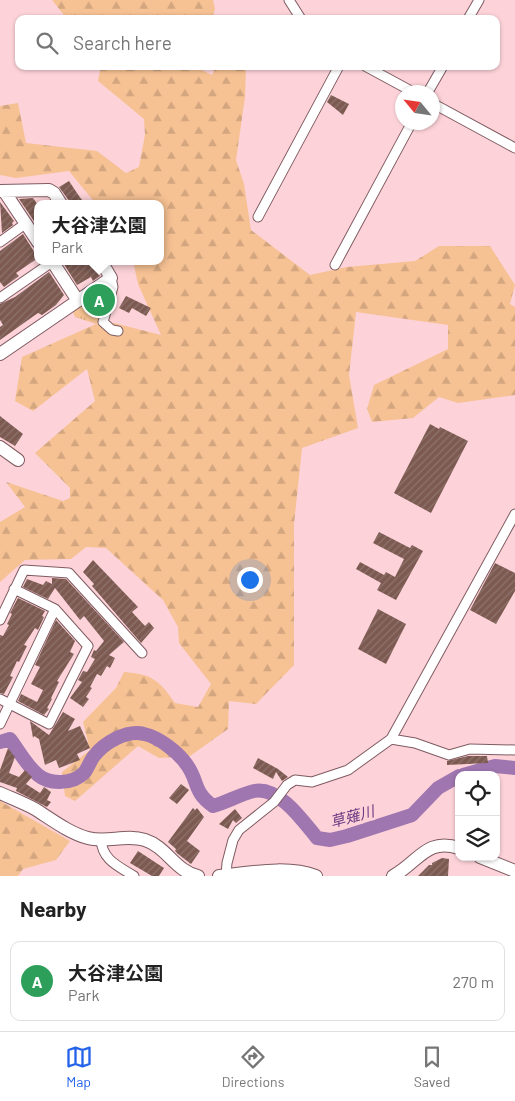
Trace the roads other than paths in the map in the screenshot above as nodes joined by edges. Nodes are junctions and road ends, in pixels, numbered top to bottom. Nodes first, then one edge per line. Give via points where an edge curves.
1 (290, 0) edge
2 (479, 0) edge
3 (299, 15) edge
4 (470, 15) edge
5 (337, 70) edge
6 (372, 70) edge
7 (441, 70) edge
8 (400, 85) edge
9 (432, 85) edge
10 (440, 107) edge
11 (408, 130) edge
12 (515, 148) edge
13 (2, 191) edge
14 (58, 200) edge
15 (258, 217) dead end
16 (25, 224) junction
17 (34, 236) edge
18 (0, 242) edge
19 (48, 265) edge
20 (54, 265) edge
21 (103, 265) edge
22 (334, 265) dead end
23 (111, 278) junction
24 (0, 298) edge
25 (78, 301) junction
26 (118, 331) dead end
27 (0, 354) edge
28 (0, 447) edge
29 (18, 460) dead end
30 (515, 514) edge
31 (14, 589) junction
32 (55, 609) junction
33 (0, 620) edge
34 (142, 653) dead end
35 (0, 699) edge
36 (9, 704) junction
37 (0, 724) edge
38 (391, 739) junction
39 (515, 750) edge
40 (0, 792) edge
41 (101, 839) junction
42 (455, 847) edge
43 (489, 861) edge
44 (513, 872) edge
45 (134, 876) edge
46 (198, 876) edge
47 (222, 876) edge
48 (316, 876) edge
49 (393, 876) edge

1 - 3 street
2 - 4 street
5 - 15 street
6 - 8 street
7 - 9 street
10 - 12 street
11 - 22 street
13 - 14 street via 49,190
13 - 16 street
16 - 17 street
16 - 18 street
19 - 24 street
20 - 25 street
21 - 23 street
23 - 25 street
23 - 26 street via 113,287 103,322
25 - 27 street
28 - 29 street
30 - 38 street
31 - 32 street
31 - 33 street
31 - 34 street via 24,570 69,573
32 - 36 street
32 - 36 street via 88,646 49,724
35 - 36 street
36 - 37 street
38 - 39 street via 449,755 470,749
38 - 47 street via 348,770 312,782 296,780 287,785 274,802 239,830
40 - 41 street via 81,836
41 - 45 street via 103,853
41 - 46 street via 124,837 146,840 162,848 176,865
42 - 49 street via 440,845 429,848
43 - 44 street
47 - 48 street via 288,871 303,871

